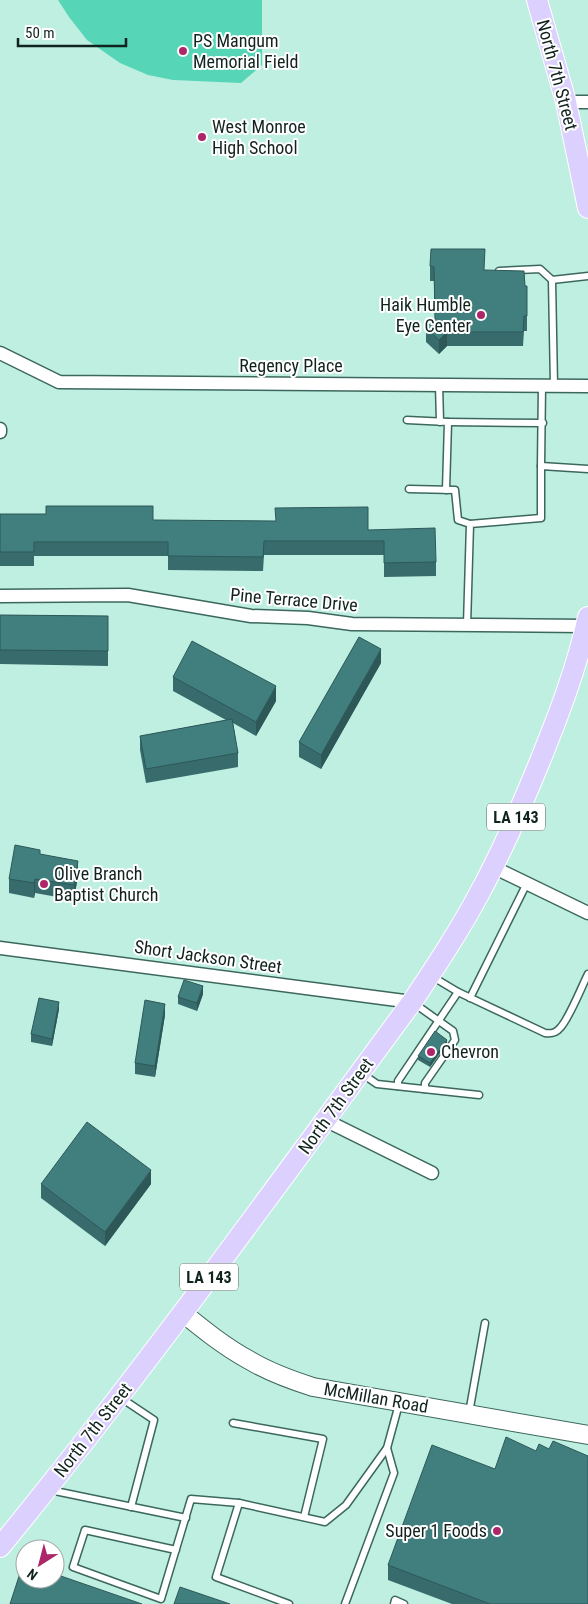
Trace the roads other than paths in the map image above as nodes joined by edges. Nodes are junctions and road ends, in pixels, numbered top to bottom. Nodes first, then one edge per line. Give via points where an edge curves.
1 (537, 0) edge
2 (566, 102) junction
3 (588, 102) edge
4 (586, 189) edge
5 (588, 208) edge
6 (493, 272) edge
7 (588, 276) edge
8 (552, 280) junction
9 (0, 353) edge
10 (439, 384) junction
11 (548, 385) junction
12 (588, 386) edge
13 (407, 420) dead end
14 (440, 422) junction
15 (448, 422) junction
16 (543, 423) junction
17 (542, 466) junction
18 (588, 469) edge
19 (409, 489) dead end
20 (446, 490) junction
21 (470, 524) junction
22 (0, 596) edge
23 (468, 625) junction
24 (586, 633) edge
25 (494, 867) junction
26 (527, 883) junction
27 (588, 913) edge
28 (0, 948) edge
29 (588, 974) edge
30 (430, 975) junction
31 (458, 992) junction
32 (470, 998) junction
33 (412, 1002) junction
34 (439, 1020) junction
35 (360, 1073) junction
36 (398, 1086) junction
37 (425, 1088) junction
38 (479, 1095) dead end
39 (325, 1120) junction
40 (432, 1173) dead end
41 (183, 1313) junction
42 (485, 1323) dead end
43 (119, 1397) junction
44 (400, 1402) junction
45 (469, 1414) junction
46 (233, 1423) dead end
47 (588, 1435) edge
48 (387, 1448) junction
49 (47, 1489) junction
50 (239, 1503) junction
51 (131, 1507) junction
52 (304, 1517) junction
53 (186, 1518) junction
54 (0, 1547) edge
55 (176, 1550) junction
56 (290, 1604) edge
57 (345, 1604) edge
58 (394, 1604) edge
59 (404, 1604) edge

1 - 2 main road, North 7th Street
2 - 3 street
2 - 4 main road, North 7th Street
4 - 5 main road, North 7th Street
6 - 8 lane via 540,269
7 - 8 lane
8 - 11 lane
9 - 10 street, Regency Place via 58,382
10 - 11 street, Regency Place
10 - 14 lane
11 - 12 street, Regency Place
11 - 16 lane
13 - 14 lane
14 - 15 lane
15 - 16 lane
15 - 20 lane
16 - 17 lane
17 - 18 lane
17 - 21 lane via 541,518
19 - 20 lane
20 - 21 lane via 455,490 458,520
21 - 23 lane
22 - 23 street, Pine Terrace Drive via 128,595 251,616 308,618 352,624
23 - 24 street, Pine Terrace Drive
24 - 25 main road, North 7th Street / LA 143 via 559,715
25 - 26 street
25 - 30 main road, North 7th Street / LA 143
26 - 27 street
26 - 32 lane
28 - 33 street, Short Jackson Street
29 - 32 lane via 562,1025 550,1034
30 - 31 lane
30 - 33 main road, North 7th Street / LA 143
31 - 32 lane
31 - 34 lane
33 - 34 lane
33 - 35 main road, North 7th Street / LA 143
34 - 36 lane via 398,1081
34 - 37 lane via 453,1031 455,1040 425,1083
35 - 36 lane via 377,1084
35 - 39 main road, North 7th Street / LA 143
36 - 37 lane
37 - 38 lane
39 - 40 street
39 - 41 main road, North 7th Street / LA 143
41 - 43 main road, North 7th Street / LA 143
41 - 44 street, McMillan Road via 248,1360 283,1377 313,1387
42 - 45 lane
43 - 49 main road, North 7th Street / LA 143
43 - 51 lane via 154,1420
44 - 45 street, McMillan Road
44 - 48 lane
45 - 47 street, McMillan Road
46 - 52 lane via 323,1438
48 - 52 lane via 346,1505 325,1522
48 - 57 lane via 394,1473
49 - 51 lane
49 - 54 main road, North 7th Street / LA 143
50 - 52 lane
50 - 53 lane via 191,1499
50 - 56 lane via 216,1578
51 - 53 lane
53 - 55 lane
55 - 55 lane via 161,1599 73,1567 85,1530
58 - 59 lane via 395,1600

